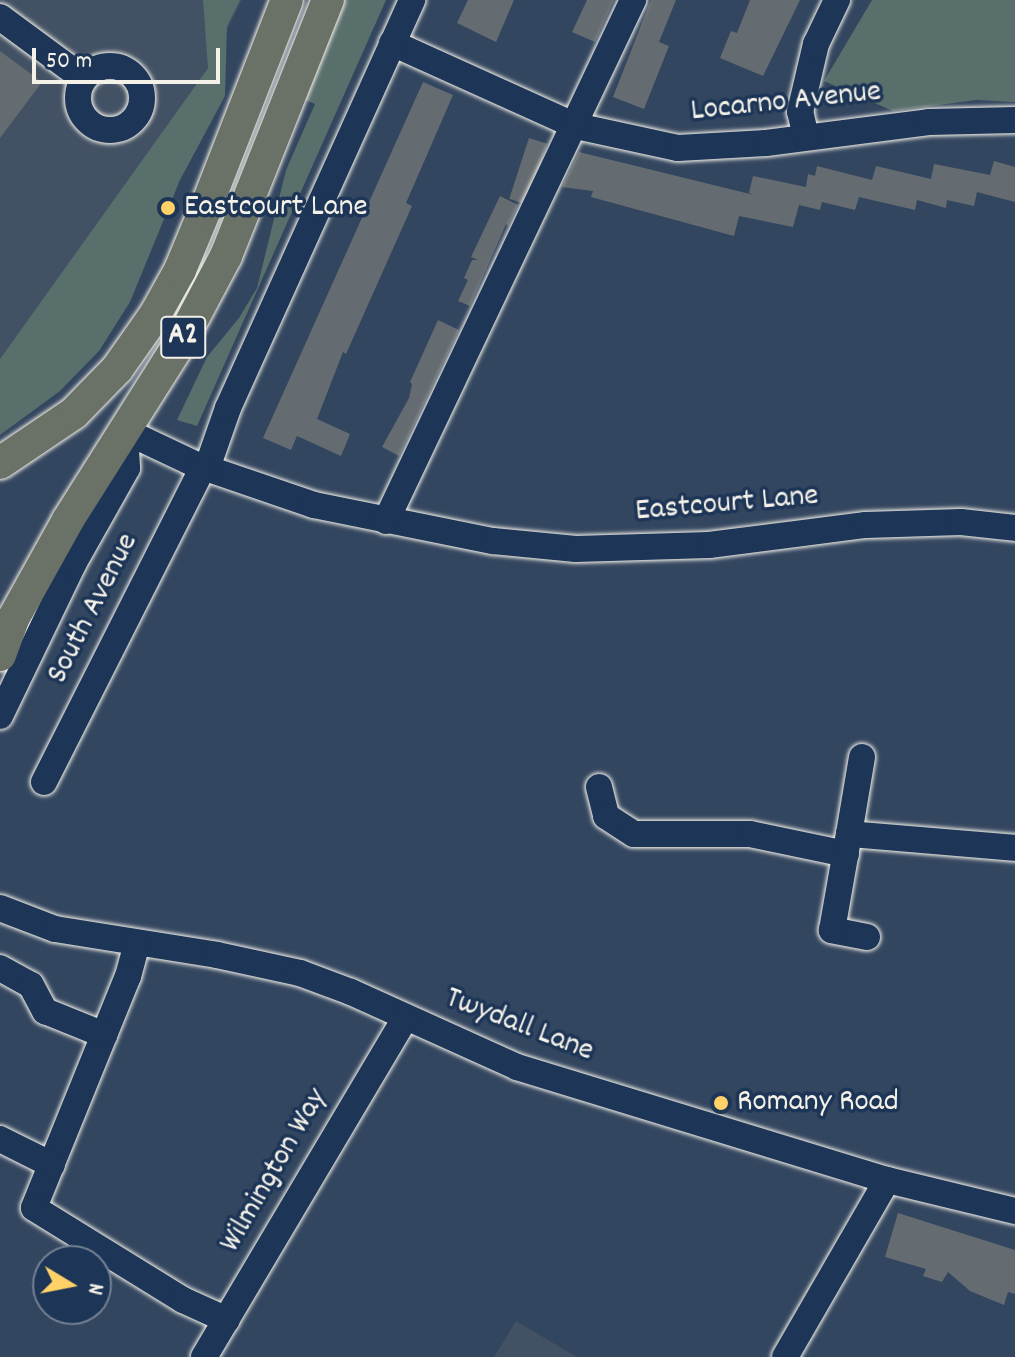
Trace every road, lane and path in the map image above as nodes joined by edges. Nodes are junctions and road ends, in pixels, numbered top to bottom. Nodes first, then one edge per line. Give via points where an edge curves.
1 (287, 0) edge
2 (328, 0) edge
3 (412, 0) edge
4 (633, 0) edge
5 (837, 0) edge
6 (0, 17) edge
7 (392, 43) junction
8 (84, 79) dead end
9 (1015, 120) edge
10 (576, 126) junction
11 (806, 137) junction
12 (125, 431) junction
13 (0, 463) edge
14 (205, 468) junction
15 (386, 521) junction
16 (1015, 528) edge
17 (0, 655) edge
18 (0, 716) edge
19 (862, 757) dead end
20 (44, 782) dead end
21 (599, 787) dead end
22 (847, 844) junction
23 (1015, 848) edge
24 (0, 908) edge
25 (867, 937) dead end
26 (137, 943) junction
27 (0, 968) edge
28 (405, 1018) junction
29 (104, 1035) junction
30 (0, 1139) edge
31 (52, 1165) junction
32 (887, 1180) junction
33 (1015, 1211) edge
34 (227, 1320) junction
35 (204, 1357) edge
36 (785, 1357) edge

1 - 13 main road, A2 via 200,222 155,315 117,369 74,413
2 - 12 main road, A2 via 226,256
3 - 7 street, South Avenue
4 - 10 street
5 - 11 street via 816,44 806,85 800,112
6 - 8 street
7 - 10 street, Locarno Avenue
7 - 14 street, South Avenue
9 - 11 street, Locarno Avenue via 929,122
10 - 11 street, Locarno Avenue via 678,148
10 - 15 street
12 - 14 street, Eastcourt Lane
12 - 17 main road, A2 via 68,520 13,619
12 - 18 street via 127,468 73,564
14 - 15 street, Eastcourt Lane via 314,505
14 - 20 street, South Avenue
15 - 16 street, Eastcourt Lane via 493,541 576,549 709,545 866,525 961,522
19 - 22 street
21 - 22 street via 606,816 634,834 750,834
22 - 23 street
22 - 25 street via 832,930
24 - 26 street, Twydall Lane via 55,929
26 - 28 street, Twydall Lane via 300,973
26 - 29 street
27 - 29 street via 31,985 45,1011
28 - 32 street, Twydall Lane via 517,1067
28 - 34 street, Wilmington Way
29 - 31 street
30 - 31 street
31 - 34 street via 34,1208 183,1300
32 - 33 street, Twydall Lane
32 - 36 street
34 - 35 street, Wilmington Way

